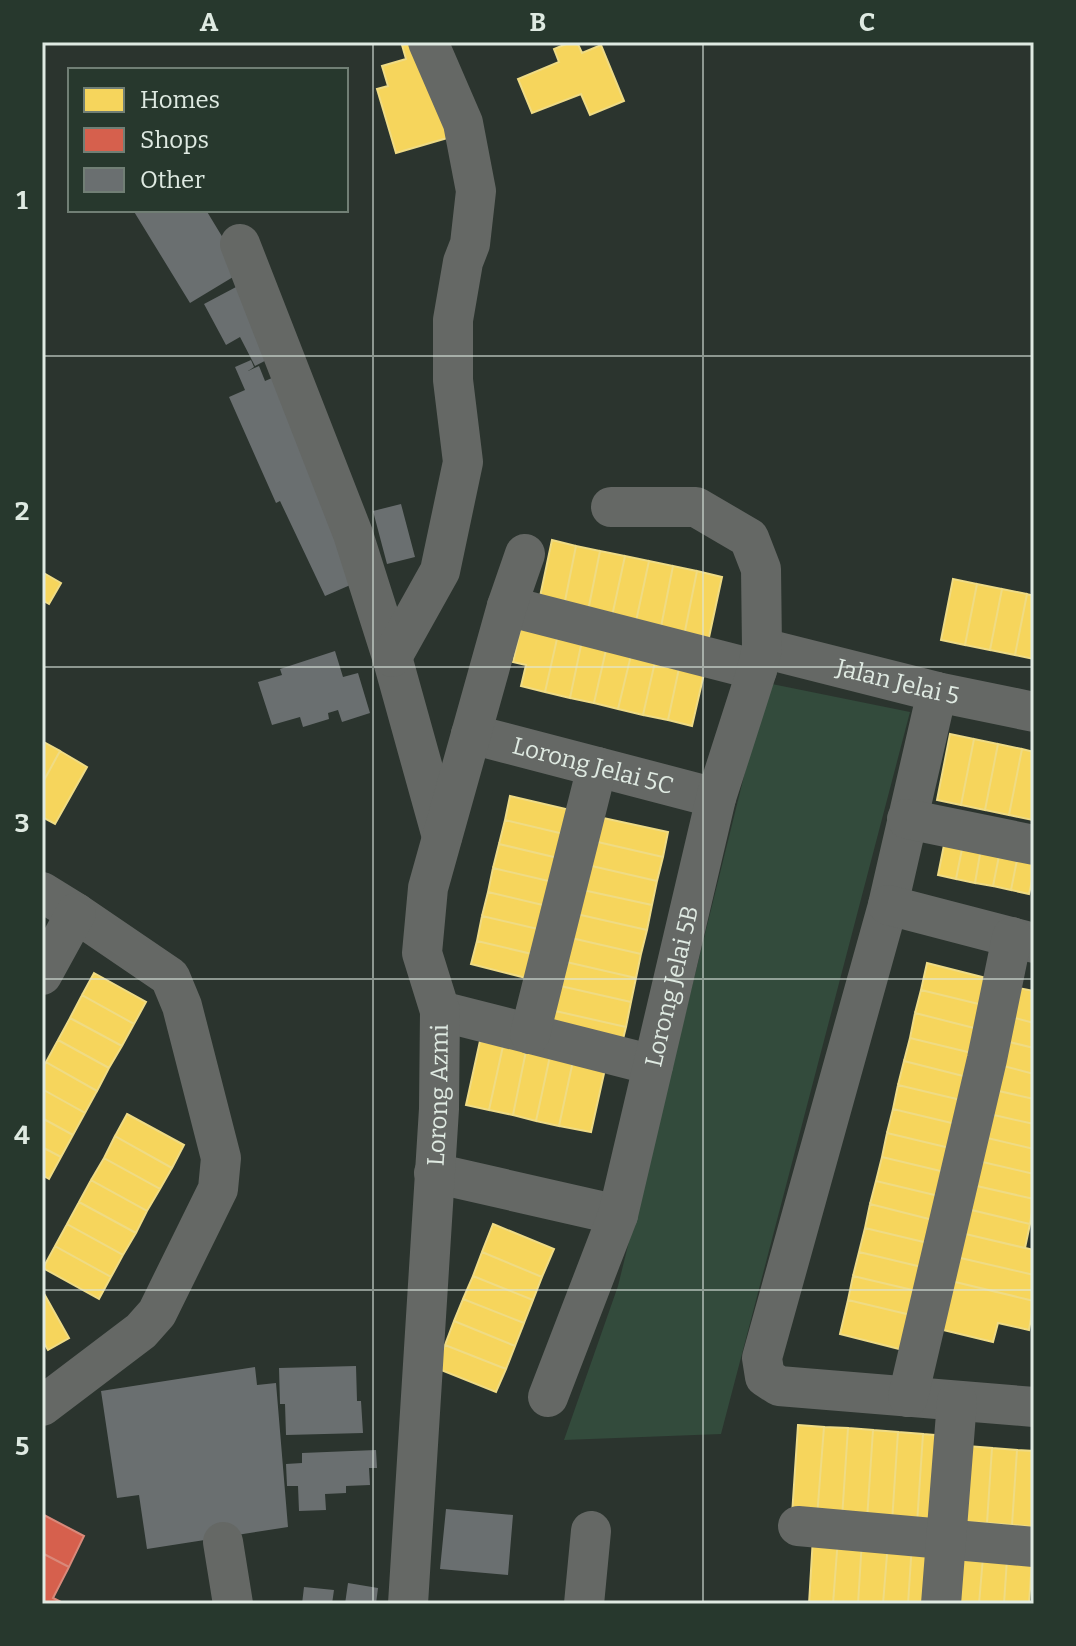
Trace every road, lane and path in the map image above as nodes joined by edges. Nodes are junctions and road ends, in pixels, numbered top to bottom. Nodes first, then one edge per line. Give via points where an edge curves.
1 (428, 42) edge
2 (240, 244) dead end
3 (611, 507) dead end
4 (525, 554) dead end
5 (507, 606) junction
6 (392, 657) junction
7 (759, 659) junction
8 (937, 692) junction
9 (1034, 712) edge
10 (471, 734) junction
11 (597, 767) junction
12 (716, 798) junction
13 (907, 819) junction
14 (442, 837) junction
15 (1034, 845) edge
16 (42, 892) edge
17 (888, 905) junction
18 (76, 913) junction
19 (1023, 940) edge
20 (42, 975) edge
21 (440, 1011) junction
22 (530, 1034) junction
23 (653, 1065) junction
24 (434, 1173) junction
25 (618, 1215) junction
26 (548, 1397) dead end
27 (908, 1397) junction
28 (957, 1401) junction
29 (42, 1406) edge
30 (1034, 1407) edge
31 (798, 1526) dead end
32 (591, 1531) dead end
33 (947, 1539) junction
34 (223, 1542) dead end
35 (1034, 1547) edge
36 (233, 1604) edge
37 (408, 1604) edge
38 (584, 1604) edge
39 (941, 1604) edge

1 - 6 street via 463,123 476,191 453,320 453,380 463,462 440,571
2 - 6 street via 353,534
3 - 7 street, Lorong Jelai 5B via 696,507 749,538 761,569
4 - 5 street, Lorong Azmi
5 - 7 street, Jalan Jelai 5
5 - 10 street, Lorong Azmi
6 - 14 street
7 - 8 street, Jalan Jelai 5
7 - 12 street, Lorong Jelai 5B
8 - 9 street, Jalan Jelai 5
8 - 13 street
10 - 11 street, Lorong Jelai 5C
10 - 14 street, Lorong Azmi
11 - 12 street, Lorong Jelai 5C
11 - 22 street
12 - 23 street, Lorong Jelai 5B
13 - 15 street
13 - 17 street
14 - 21 street, Lorong Azmi via 428,888 422,953
16 - 18 street
17 - 19 street
17 - 27 street via 762,1358 765,1377 779,1386
18 - 20 street
18 - 29 street via 170,977 221,1158 218,1189 157,1313
19 - 27 street via 987,1059
21 - 22 street
21 - 24 street, Lorong Azmi
22 - 23 street
23 - 25 street, Lorong Jelai 5B
24 - 25 street
24 - 37 street, Lorong Azmi
25 - 26 street, Lorong Jelai 5B
27 - 28 street
28 - 30 street
28 - 33 street
31 - 33 street
32 - 38 street
33 - 35 street
33 - 39 street
34 - 36 street

